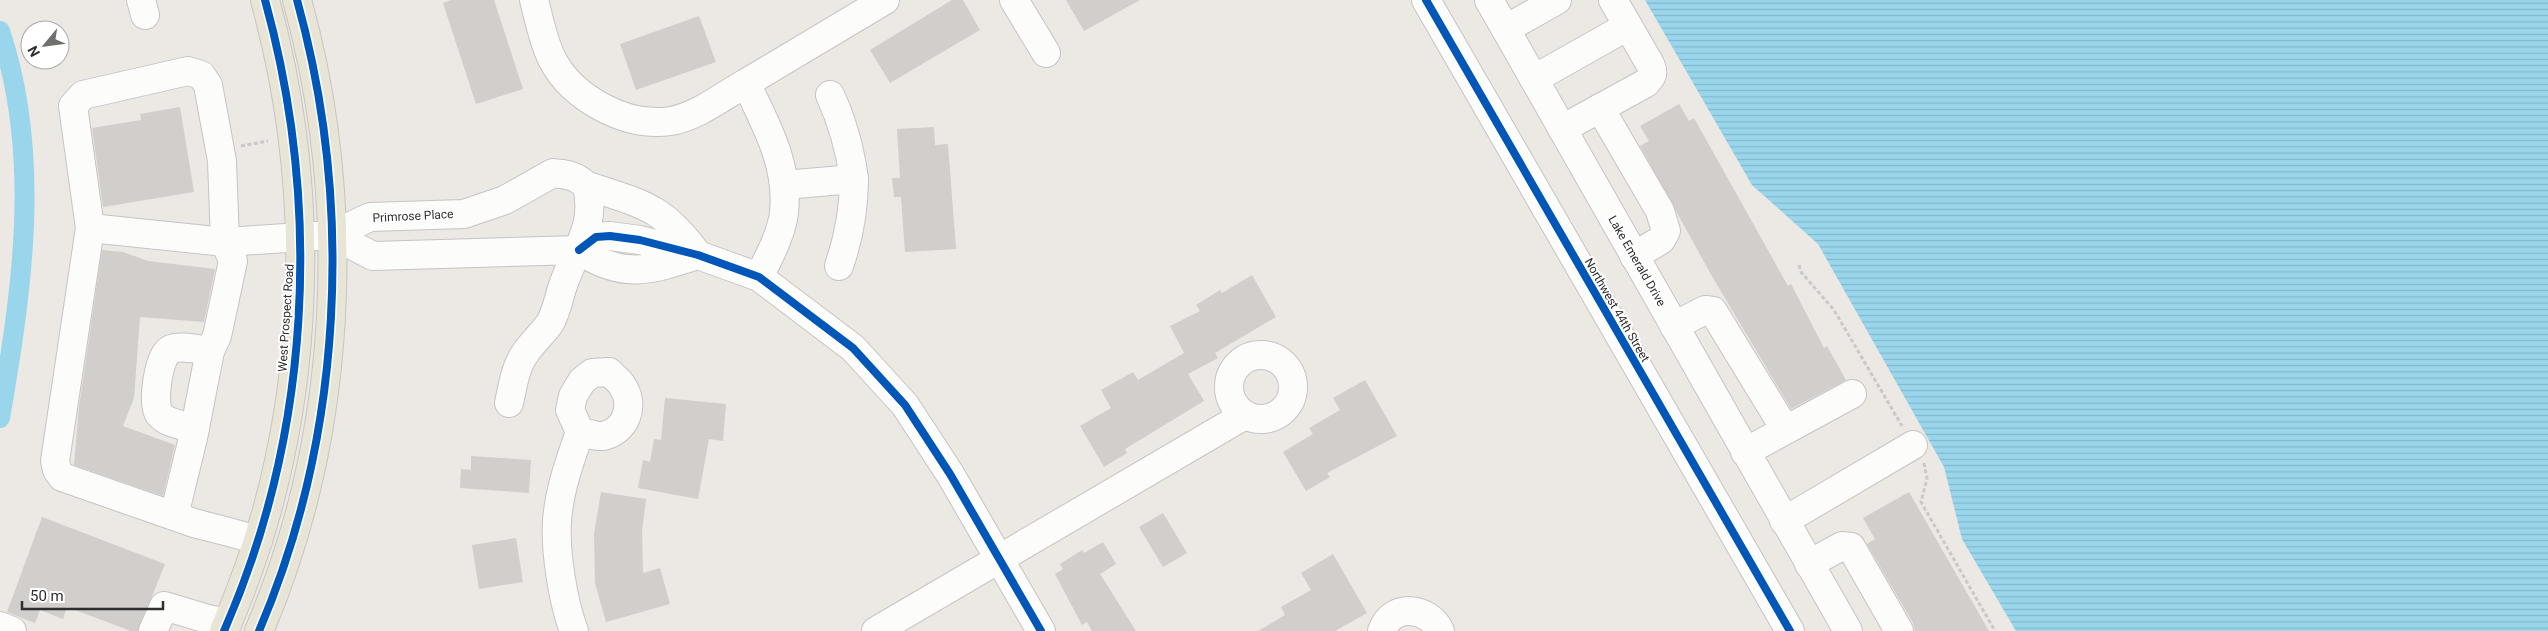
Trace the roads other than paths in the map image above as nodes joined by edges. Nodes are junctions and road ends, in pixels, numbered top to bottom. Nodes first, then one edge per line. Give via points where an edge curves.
1 (265, 0) edge
2 (297, 0) edge
3 (534, 0) edge
4 (885, 0) edge
5 (1014, 0) edge
6 (1426, 0) edge
7 (1489, 0) edge
8 (1557, 0) edge
9 (1613, 0) edge
10 (1628, 26) junction
11 (1506, 29) junction
12 (1046, 53) dead end
13 (1534, 80) junction
14 (746, 83) junction
15 (830, 95) dead end
16 (1600, 108) junction
17 (1562, 129) junction
18 (854, 179) junction
19 (784, 185) junction
20 (587, 186) junction
21 (90, 228) junction
22 (332, 235) junction
23 (301, 237) junction
24 (225, 242) junction
25 (579, 250) junction
26 (698, 255) junction
27 (1634, 256) junction
28 (839, 266) dead end
29 (759, 277) junction
30 (1674, 326) junction
31 (210, 351) junction
32 (1852, 394) dead end
33 (509, 403) dead end
34 (1245, 415) dead end
35 (195, 428) junction
36 (1785, 429) junction
37 (580, 432) dead end
38 (1913, 445) dead end
39 (1745, 452) junction
40 (174, 516) junction
41 (1784, 521) junction
42 (258, 541) junction
43 (999, 559) junction
44 (1810, 564) junction
45 (0, 626) edge
46 (226, 627) edge
47 (12, 631) edge
48 (153, 631) edge
49 (259, 631) edge
50 (574, 631) edge
51 (876, 631) edge
52 (1041, 631) edge
53 (1382, 631) edge
54 (1440, 631) edge
55 (1790, 631) edge
56 (1848, 631) edge
57 (1899, 631) edge

1 - 23 main road, West Prospect Road via 290,124
2 - 22 main road via 313,66 324,135
3 - 14 street via 552,59 575,90 610,111 639,120 671,121 692,114
4 - 14 street
5 - 12 street
6 - 55 street, Northwest 44th Street
7 - 11 street, Lake Emerald Drive
8 - 11 street
9 - 10 street
10 - 13 street
10 - 16 street via 1650,64 1652,78
11 - 13 street, Lake Emerald Drive
13 - 17 street, Lake Emerald Drive
14 - 19 street via 773,139 784,174
15 - 18 street via 851,152
16 - 17 street
16 - 27 street via 1660,211 1666,231 1661,240
17 - 27 street, Lake Emerald Drive
18 - 19 street
18 - 28 street via 854,210
19 - 29 street via 784,213 776,242
20 - 22 street, Primrose Place via 573,176 552,173 505,200 464,214 370,217
20 - 25 street via 591,203 588,225
20 - 26 street, Primrose Place via 644,205 662,215 681,232
21 - 24 street
21 - 24 street via 74,106 76,100 82,95 188,70 201,75 208,85 222,161
21 - 40 street via 55,461 57,470 62,477
22 - 23 street
22 - 25 street via 373,256
22 - 49 main road via 330,344 319,421 299,514
23 - 24 street
23 - 42 main road, West Prospect Road via 300,315 292,382 278,462
24 - 31 street via 232,261 218,336
25 - 26 street via 596,237 610,236
25 - 33 street via 550,323 525,354 516,373
26 - 29 street
27 - 30 street, Lake Emerald Drive
29 - 43 street via 853,348 905,405
30 - 36 street via 1704,310 1713,311
30 - 39 street, Lake Emerald Drive
31 - 35 street
31 - 35 street via 178,348 170,350 161,362 155,405 159,413 165,420
32 - 36 street
34 - 43 street
35 - 40 street
36 - 39 street
37 - 50 street via 557,521 561,582
38 - 41 street
39 - 41 street, Lake Emerald Drive
40 - 42 street
41 - 44 street, Lake Emerald Drive
42 - 46 main road, West Prospect Road
43 - 51 street
43 - 52 street
44 - 56 street, Lake Emerald Drive
44 - 57 street via 1842,546 1851,548
45 - 47 street
46 - 48 street via 164,606
53 - 54 street via 1389,619 1408,610 1429,616

